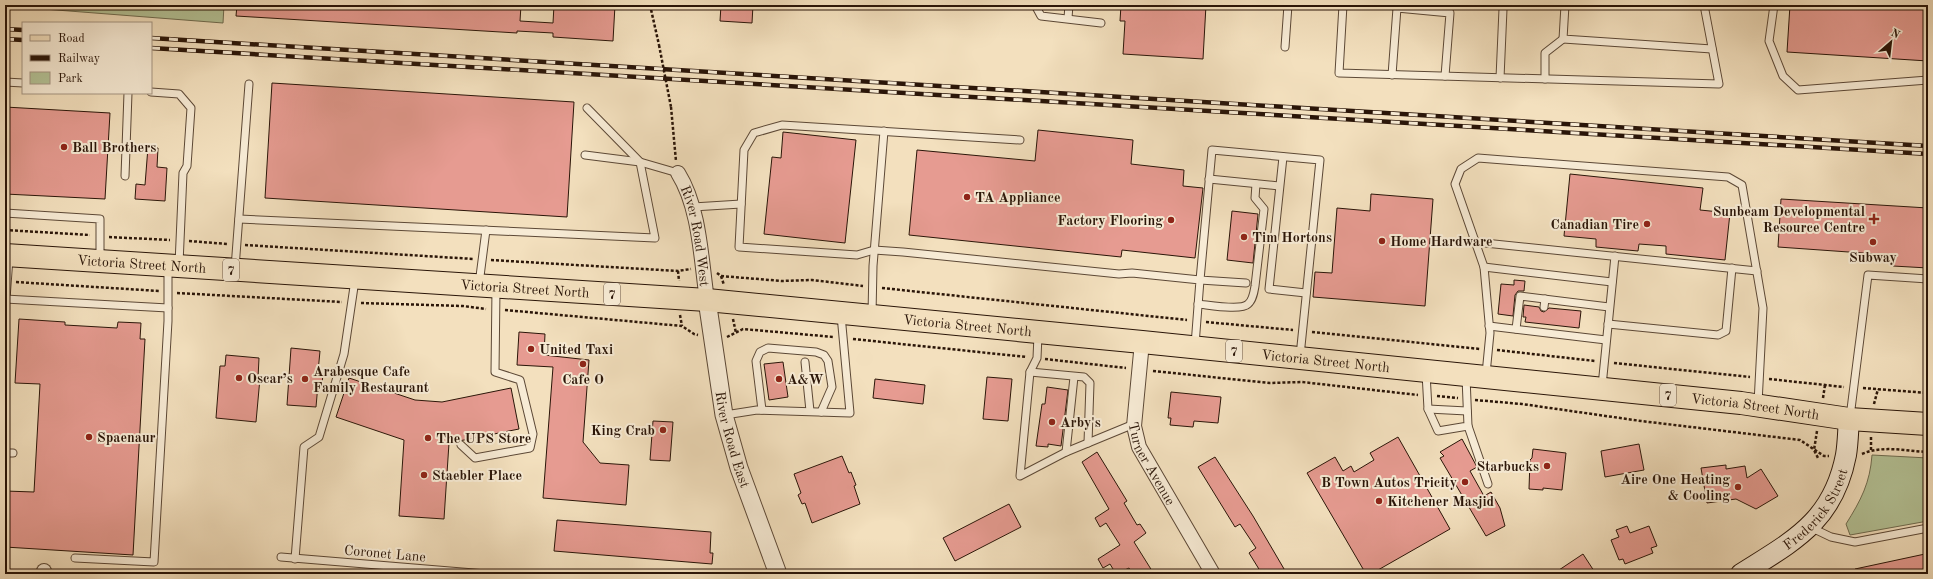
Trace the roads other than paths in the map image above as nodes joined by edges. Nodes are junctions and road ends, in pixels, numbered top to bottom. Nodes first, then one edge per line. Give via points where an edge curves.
1 (1035, 5) edge
2 (1069, 5) edge
3 (1288, 5) edge
4 (1343, 5) edge
5 (1565, 5) edge
6 (1704, 5) edge
7 (1774, 5) edge
8 (1503, 9) dead end
9 (1068, 18) junction
10 (1102, 23) dead end
11 (1563, 40) junction
12 (1285, 47) dead end
13 (1712, 49) junction
14 (1392, 75) junction
15 (1445, 76) junction
16 (1500, 78) junction
17 (1545, 79) junction
18 (1928, 80) edge
19 (5, 82) edge
20 (22, 83) edge
21 (249, 84) dead end
22 (152, 92) edge
23 (128, 94) edge
24 (587, 108) dead end
25 (884, 131) junction
26 (1020, 140) dead end
27 (585, 155) dead end
28 (1283, 157) junction
29 (640, 162) junction
30 (678, 173) joint
31 (125, 176) dead end
32 (1210, 179) junction
33 (1256, 184) junction
34 (1280, 186) junction
35 (741, 204) junction
36 (693, 207) junction
37 (5, 213) edge
38 (239, 219) junction
39 (486, 230) junction
40 (1475, 242) junction
41 (874, 250) junction
42 (7, 256) edge
43 (1615, 256) junction
44 (100, 262) junction
45 (173, 266) junction
46 (1484, 267) junction
47 (1732, 268) junction
48 (235, 270) junction
49 (1757, 271) junction
50 (355, 278) junction
51 (1928, 279) edge
52 (1200, 280) junction
53 (1612, 282) junction
54 (1246, 284) dead end
55 (488, 286) junction
56 (1306, 293) junction
57 (6, 299) edge
58 (1545, 299) junction
59 (707, 300) junction
60 (1198, 304) junction
61 (1544, 307) dead end
62 (1609, 307) junction
63 (168, 308) junction
64 (841, 313) junction
65 (872, 316) junction
66 (1542, 324) dead end
67 (1608, 324) junction
68 (1489, 326) junction
69 (1564, 326) dead end
70 (1516, 329) junction
71 (1038, 332) junction
72 (1541, 332) junction
73 (1563, 335) junction
74 (1606, 340) junction
75 (1142, 342) junction
76 (1195, 347) junction
77 (1300, 358) junction
78 (805, 362) dead end
79 (1426, 371) junction
80 (1030, 372) junction
81 (1476, 376) junction
82 (1074, 377) junction
83 (1602, 389) junction
84 (1758, 405) junction
85 (1428, 409) junction
86 (762, 410) junction
87 (1467, 411) junction
88 (810, 412) junction
89 (821, 412) junction
90 (724, 415) junction
91 (1849, 419) junction
92 (1134, 424) junction
93 (1928, 424) edge
94 (1468, 426) junction
95 (1088, 443) junction
96 (461, 445) dead end
97 (1066, 452) junction
98 (5, 453) edge
99 (13, 453) dead end
100 (1488, 484) dead end
101 (1810, 526) junction
102 (1928, 528) edge
103 (281, 557) dead end
104 (75, 558) dead end
105 (295, 558) junction
106 (486, 574) edge
107 (778, 574) edge
108 (1213, 574) edge
109 (1741, 574) edge

1 - 9 lane via 1041,16
2 - 9 lane
3 - 12 lane
4 - 14 lane via 1339,73
5 - 11 lane
6 - 13 lane
7 - 18 lane via 1769,40 1783,76 1798,90
8 - 16 lane
9 - 10 lane
11 - 13 lane
11 - 17 lane via 1545,53
13 - 17 lane via 1719,84
14 - 15 lane
14 - 15 lane via 1397,8 1450,13
15 - 16 lane
16 - 17 lane
19 - 20 lane
21 - 38 lane
22 - 45 lane via 179,94 190,108 186,166 183,173 180,241
23 - 31 lane
24 - 29 lane
25 - 26 lane
25 - 35 lane via 782,125 754,133 744,150
25 - 41 lane
27 - 29 lane
28 - 32 lane via 1212,150
28 - 34 lane
28 - 56 lane via 1320,160
29 - 30 lane
29 - 39 lane via 655,238
30 - 36 street, River Road West
32 - 33 lane
32 - 52 lane
33 - 34 lane
33 - 60 lane via 1255,198 1264,209 1252,298 1241,308
34 - 56 lane via 1269,289
35 - 36 lane
35 - 41 lane via 739,246 857,255
36 - 59 street, River Road West
37 - 44 lane via 100,219
38 - 39 lane
38 - 48 lane
39 - 55 lane via 482,259
40 - 43 lane
40 - 46 lane
40 - 49 lane via 1455,184 1461,169 1478,158 1728,177 1742,186
41 - 52 lane
41 - 65 lane
42 - 44 main road, Victoria Street North / 7
42 - 57 lane
43 - 47 lane
43 - 53 lane
44 - 45 main road, Victoria Street North / 7
45 - 48 main road, Victoria Street North / 7
45 - 63 lane
46 - 53 lane
46 - 68 lane
47 - 49 lane
47 - 67 lane via 1726,331 1718,335
48 - 50 main road, Victoria Street North / 7
49 - 84 lane via 1763,308
50 - 55 main road, Victoria Street North / 7
50 - 105 lane via 344,354 319,437 304,447
51 - 91 lane via 1868,275
52 - 54 lane
52 - 60 lane
53 - 62 lane
55 - 59 main road, Victoria Street North / 7
55 - 96 lane via 496,310 495,372 520,380 533,434 530,448 475,458
56 - 77 lane
57 - 63 lane
58 - 61 lane
58 - 62 lane via 1565,306
58 - 70 lane via 1520,296
59 - 64 main road, Victoria Street North / 7
59 - 90 street, River Road East
60 - 76 lane
62 - 67 lane
63 - 104 lane via 154,562
64 - 65 main road, Victoria Street North / 7
64 - 89 lane via 850,413
65 - 71 main road, Victoria Street North / 7
66 - 72 lane
67 - 74 lane
68 - 70 lane
68 - 81 lane via 1488,350
69 - 73 lane
70 - 72 lane
71 - 75 main road, Victoria Street North / 7
71 - 80 lane via 1037,358
72 - 73 lane
73 - 74 lane
74 - 83 lane
75 - 76 main road, Victoria Street North / 7
75 - 92 street, Turner Avenue
76 - 77 main road, Victoria Street North / 7
77 - 79 main road, Victoria Street North / 7
78 - 88 lane
79 - 81 main road, Victoria Street North / 7
79 - 85 lane
80 - 82 lane
80 - 97 lane via 1020,476
81 - 83 main road, Victoria Street North / 7
81 - 87 lane via 1466,399
82 - 95 lane via 1084,377 1090,383
82 - 97 lane
83 - 84 main road, Victoria Street North / 7
84 - 91 main road, Victoria Street North / 7
85 - 87 lane
85 - 94 lane via 1438,431
86 - 88 lane
86 - 89 lane via 756,361 760,352 768,348 824,355 828,361 832,387
86 - 90 lane
87 - 94 lane
88 - 89 lane
90 - 107 street, River Road East via 738,468
91 - 93 main road, Victoria Street North / 7
91 - 101 main road, Frederick Street via 1846,455 1840,478 1830,502 1818,520
92 - 95 lane
92 - 108 street, Turner Avenue via 1139,447
94 - 100 lane
95 - 97 lane
98 - 99 lane
101 - 102 lane via 1831,537 1855,542
101 - 109 main road, Frederick Street via 1794,540
103 - 105 lane, Coronet Lane
105 - 106 lane, Coronet Lane

